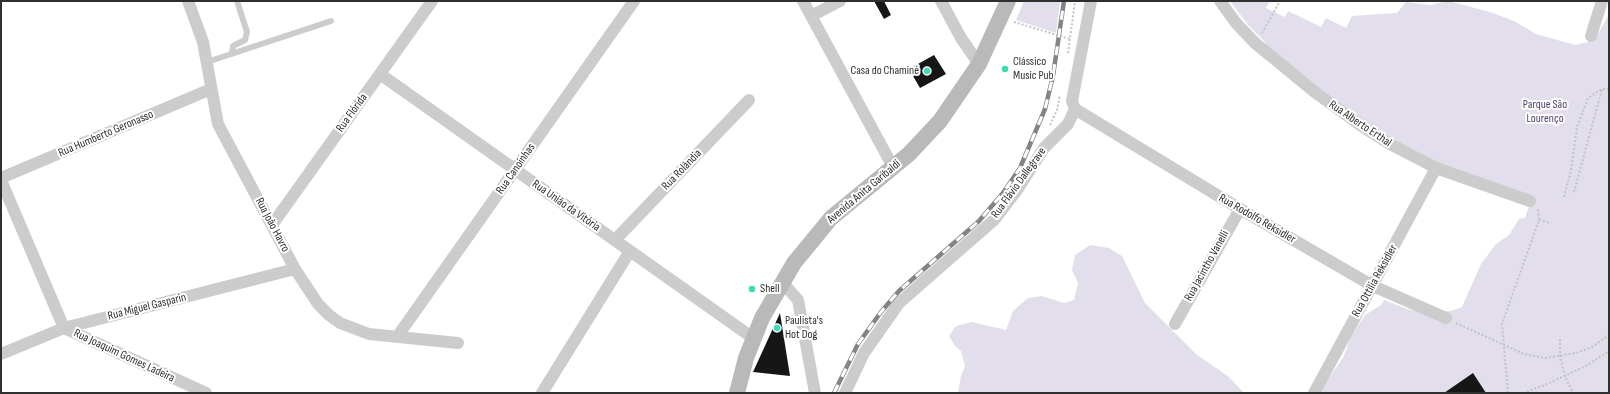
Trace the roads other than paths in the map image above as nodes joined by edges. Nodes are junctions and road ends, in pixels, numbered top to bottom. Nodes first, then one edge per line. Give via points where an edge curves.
1 (188, 1) edge
2 (237, 1) edge
3 (432, 1) edge
4 (634, 1) edge
5 (803, 1) edge
6 (840, 1) edge
7 (941, 1) edge
8 (1008, 1) edge
9 (1090, 1) edge
10 (1220, 1) edge
11 (1602, 1) edge
12 (811, 16) junction
13 (331, 21) dead end
14 (1591, 36) dead end
15 (232, 54) junction
16 (207, 62) junction
17 (979, 64) junction
18 (380, 74) junction
19 (211, 89) junction
20 (749, 100) dead end
21 (1075, 109) junction
22 (893, 167) junction
23 (1436, 168) junction
24 (515, 170) junction
25 (1, 179) edge
26 (1530, 201) road end
27 (1240, 209) junction
28 (272, 225) junction
29 (615, 240) junction
30 (630, 251) junction
31 (295, 269) junction
32 (782, 282) junction
33 (1373, 286) junction
34 (1446, 318) road end
35 (1175, 324) dead end
36 (64, 328) junction
37 (397, 337) junction
38 (753, 338) junction
39 (458, 342) dead end
40 (1, 354) edge
41 (206, 393) edge
42 (542, 393) edge
43 (737, 393) edge
44 (814, 393) edge
45 (845, 393) edge
46 (1314, 393) edge

1 - 16 street, Rua João Havro via 199,29
2 - 15 lane via 247,32 245,40 233,46
3 - 18 street, Rua Flórida
4 - 24 street, Rua Canoinhas
5 - 12 street
6 - 12 street
7 - 17 street
8 - 17 main road, Avenida Anita Garibaldi
9 - 21 street via 1072,101
10 - 23 street, Rua Alberto Erthal via 1255,43 1316,93 1388,143
11 - 14 street
12 - 22 street
13 - 15 lane
15 - 16 lane
16 - 19 street, Rua João Havro
17 - 22 main road, Avenida Anita Garibaldi via 940,121
18 - 24 street, Rua União da Vitória
18 - 28 street, Rua Flórida
19 - 25 street, Rua Humberto Geronasso
19 - 28 street, Rua João Havro via 218,124
20 - 29 street, Rua Rolândia
21 - 27 street, Rua Rodolfo Reksidler
21 - 45 street, Rua Flávio Dallegrave via 1068,124 1040,152 1017,190 994,220 912,291 886,319 864,353
22 - 32 main road, Avenida Anita Garibaldi via 831,218 806,247
23 - 26 street, Rua Alberto Erthal
23 - 33 street, Rua Ottília Reksidler
24 - 29 street, Rua União da Vitória
24 - 37 street, Rua Canoinhas
25 - 36 street
27 - 33 street, Rua Rodolfo Reksidler
27 - 35 street, Rua Jacintho Vanelli
28 - 31 street, Rua João Havro
29 - 30 street, Rua União da Vitória
30 - 38 street, Rua União da Vitória
30 - 42 street
31 - 36 street, Rua Miguel Gasparin
31 - 37 street, Rua João Havro via 318,304 340,323 369,334
32 - 38 main road, Avenida Anita Garibaldi
32 - 44 street via 798,300
33 - 34 street, Rua Rodolfo Reksidler
33 - 46 street, Rua Ottília Reksidler
36 - 40 street, Rua Miguel Gasparin
36 - 41 street, Rua Joaquim Gomes Ladeira
37 - 39 street, Rua João Havro
38 - 43 main road, Avenida Anita Garibaldi

